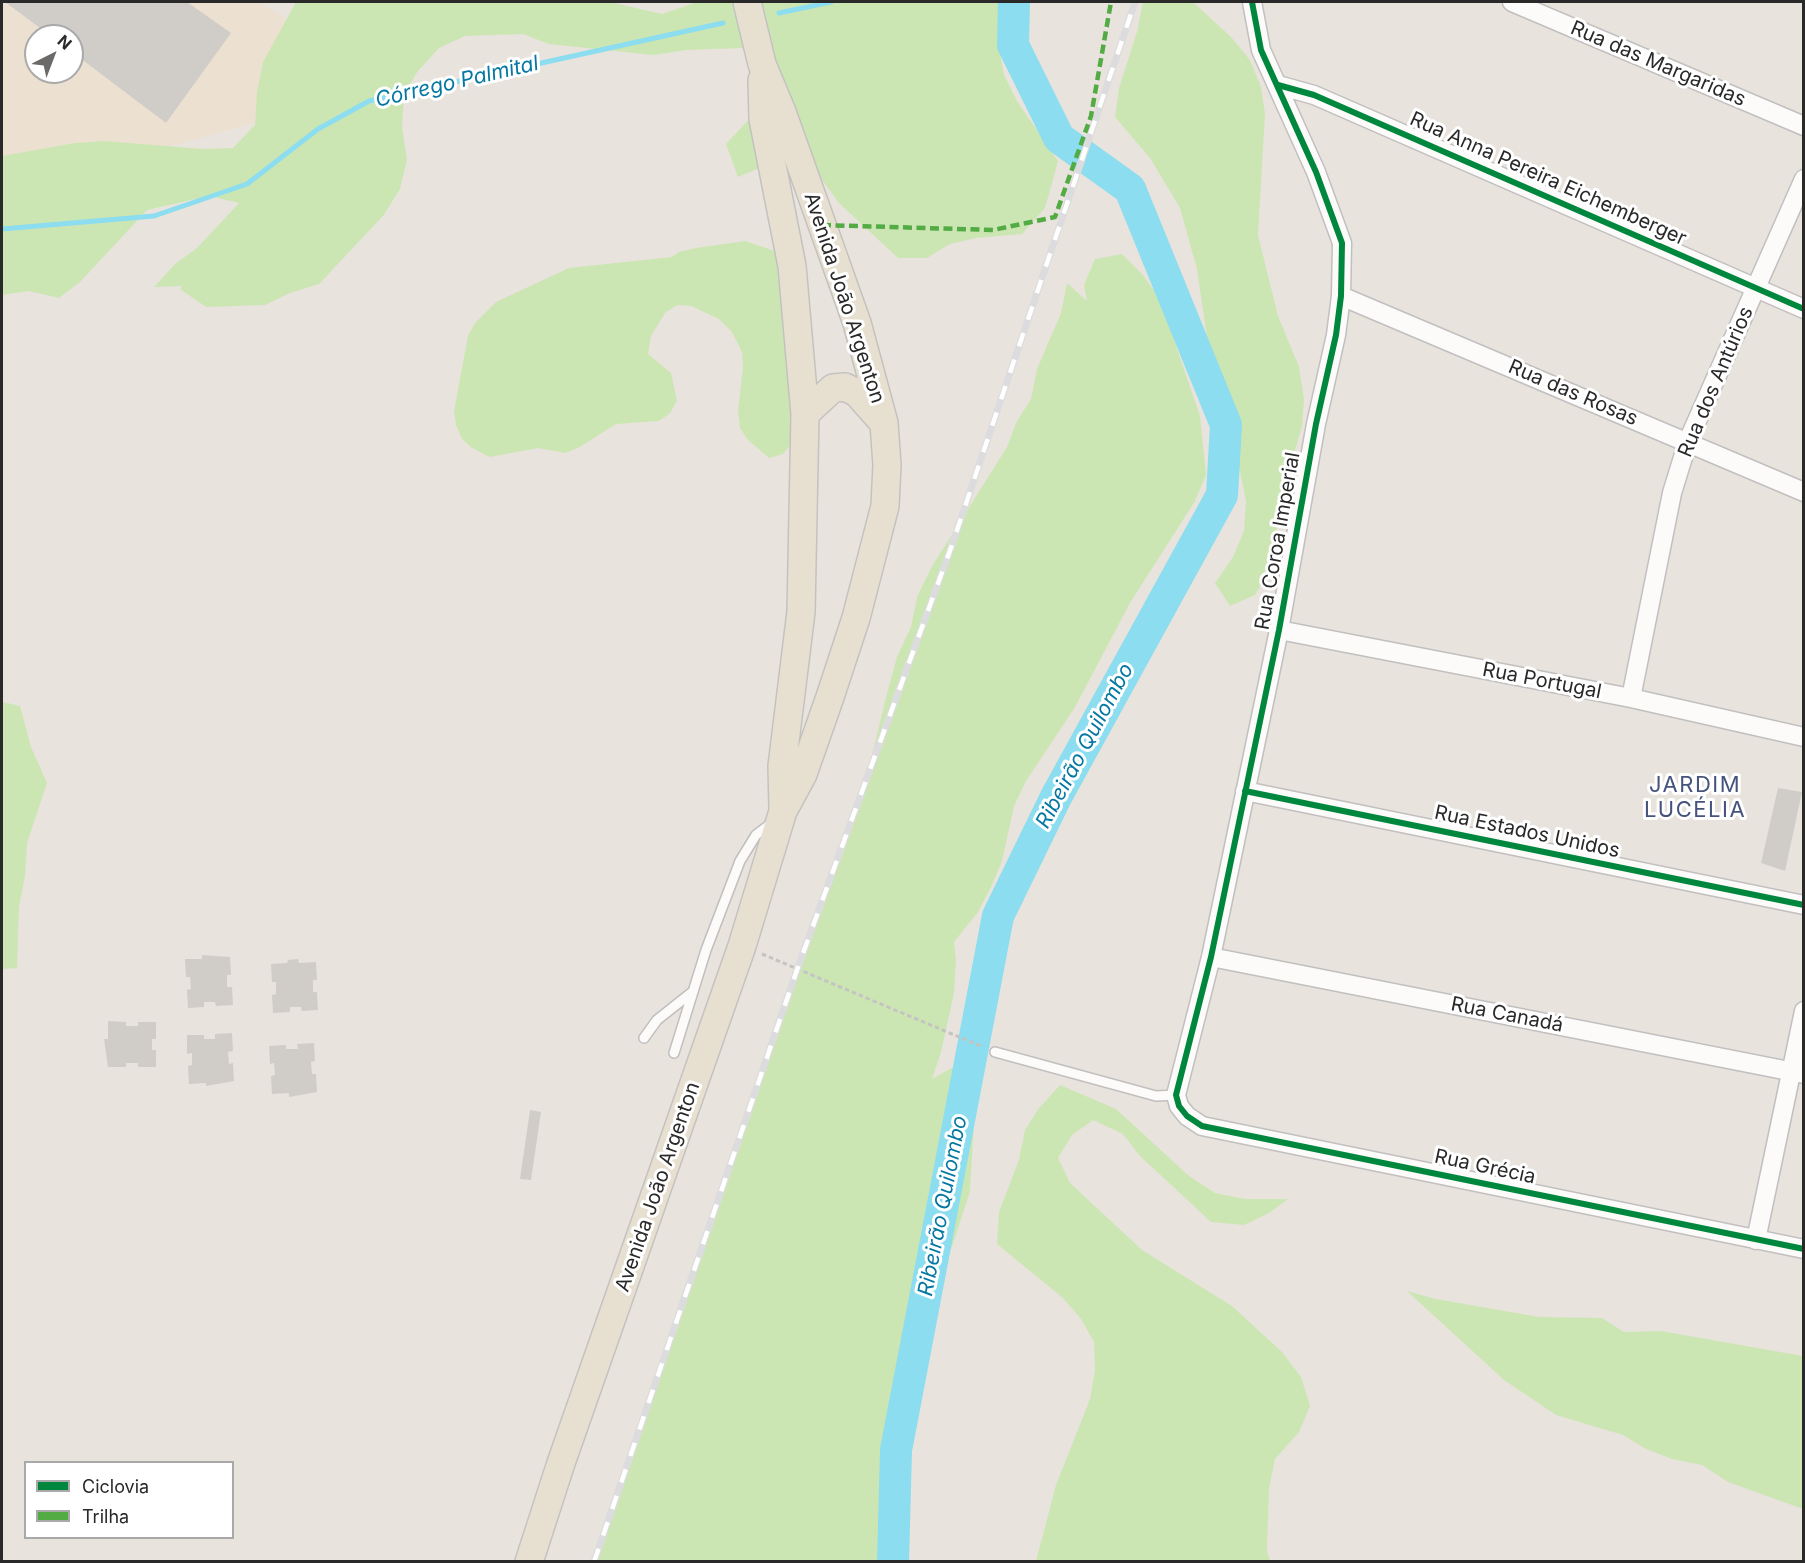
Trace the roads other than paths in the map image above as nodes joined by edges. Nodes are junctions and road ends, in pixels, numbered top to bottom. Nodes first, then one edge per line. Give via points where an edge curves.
1 (1252, 2) edge
2 (1512, 2) edge
3 (750, 13) edge
4 (762, 64) junction
5 (1278, 85) junction
6 (1803, 126) edge
7 (1803, 179) edge
8 (1756, 289) junction
9 (1341, 296) junction
10 (1803, 309) edge
11 (805, 414) junction
12 (884, 423) junction
13 (1688, 441) junction
14 (1803, 492) edge
15 (1279, 630) junction
16 (1631, 699) junction
17 (1803, 737) edge
18 (1245, 791) junction
19 (783, 813) junction
20 (1803, 905) edge
21 (1211, 957) junction
22 (691, 993) junction
23 (1803, 1011) edge
24 (644, 1038) dead end
25 (995, 1052) road end
26 (674, 1053) dead end
27 (1797, 1072) edge
28 (1176, 1095) junction
29 (1756, 1240) junction
30 (1803, 1249) edge
31 (529, 1562) edge

1 - 5 street, Rua Coroa Imperial via 1261,50
2 - 6 street, Rua das Margaridas
3 - 4 main road, Avenida João Argenton
4 - 11 main road, Avenida João Argenton via 763,119 792,266
4 - 12 main road, Avenida João Argenton via 856,323
5 - 8 street, Rua Anna Pereira Eichemberger via 1314,95
5 - 9 street, Rua Coroa Imperial via 1342,243
7 - 8 street, Rua dos Antúrios
8 - 10 street, Rua Anna Pereira Eichemberger
8 - 13 street, Rua dos Antúrios
9 - 13 street, Rua das Rosas
9 - 15 street, Rua Coroa Imperial
11 - 12 main road via 833,388 845,387 857,393
11 - 19 main road, Avenida João Argenton via 801,612 782,766
12 - 19 main road, Avenida João Argenton via 885,506 856,618 802,774
13 - 14 street, Rua das Rosas
13 - 16 street, Rua dos Antúrios via 1672,493
15 - 16 street, Rua Portugal
15 - 18 street, Rua Coroa Imperial
16 - 17 street, Rua Portugal
18 - 20 street, Rua Estados Unidos
18 - 21 street, Rua Coroa Imperial
19 - 22 lane via 756,835 740,861
19 - 31 main road, Avenida João Argenton via 742,946
21 - 27 street, Rua Canadá
21 - 28 street, Rua Coroa Imperial
22 - 24 lane via 657,1020
22 - 26 lane
23 - 27 street
25 - 28 lane via 1156,1096
27 - 29 street
28 - 29 street, Rua Grécia via 1186,1116 1202,1126
29 - 30 street, Rua Grécia

